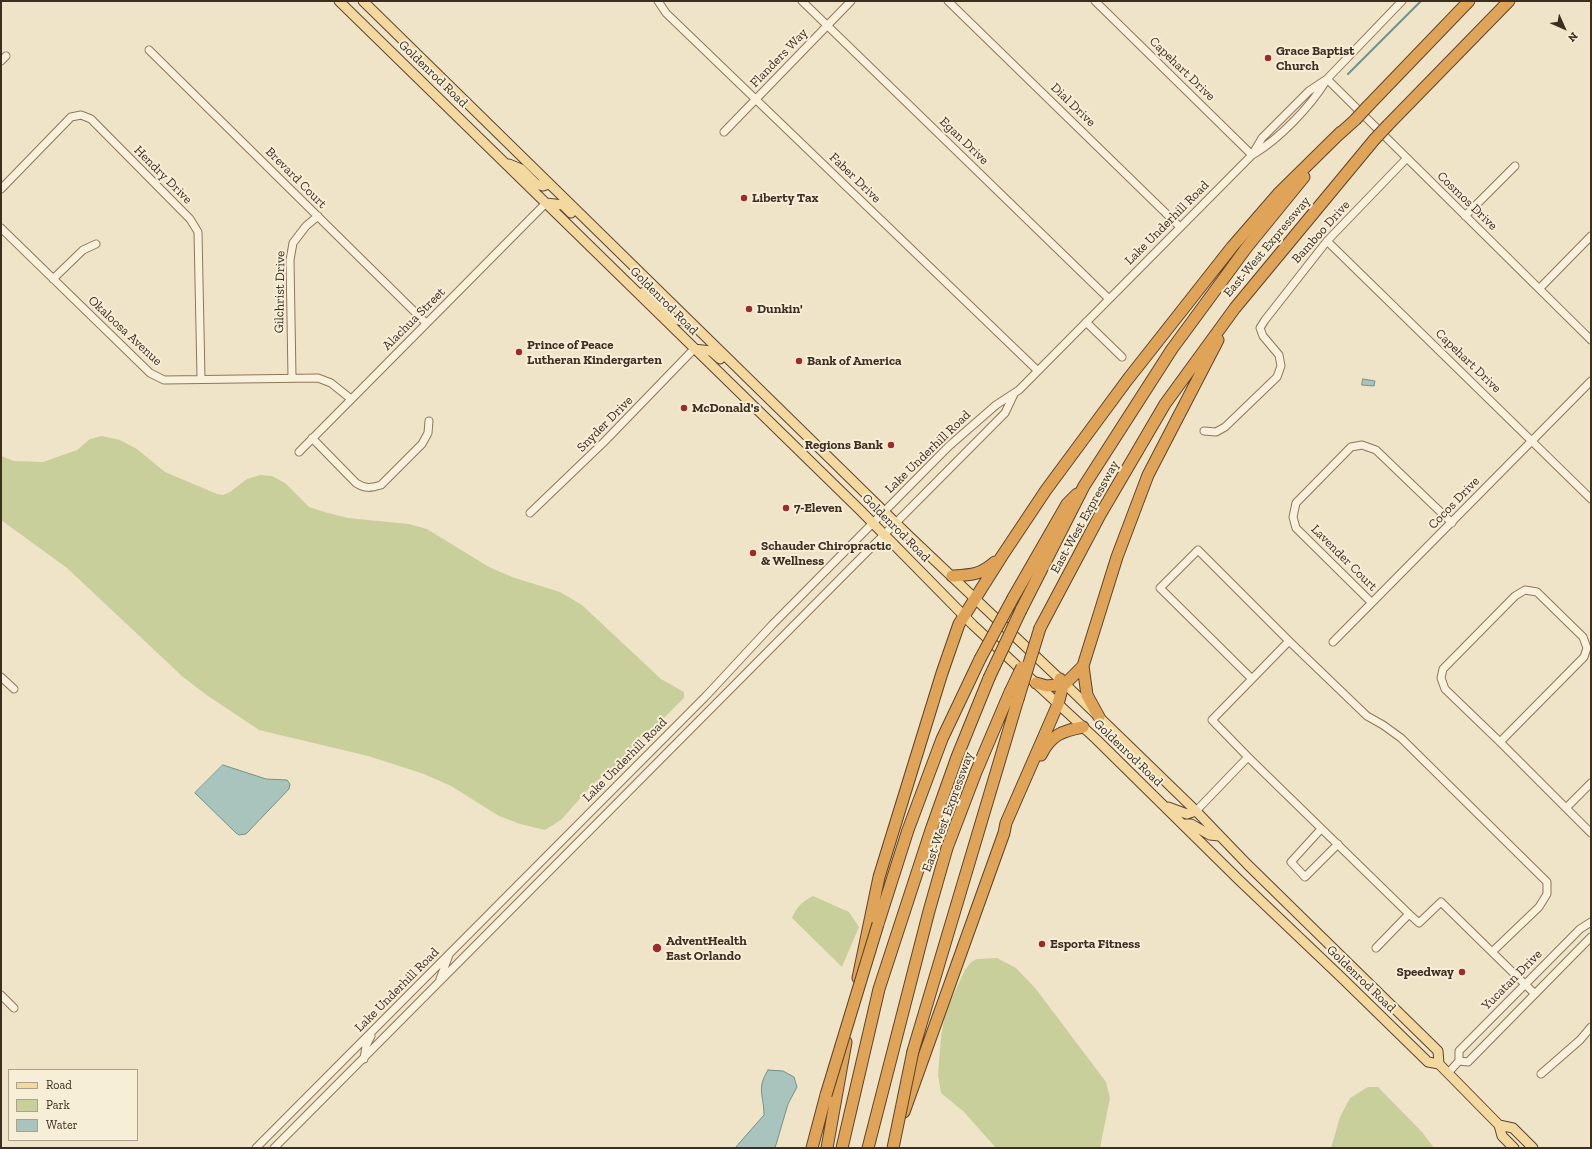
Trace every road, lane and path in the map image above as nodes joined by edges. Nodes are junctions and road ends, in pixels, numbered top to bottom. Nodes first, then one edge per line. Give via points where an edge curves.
1 (339, 1) edge
2 (363, 1) edge
3 (658, 1) edge
4 (802, 1) edge
5 (851, 1) edge
6 (948, 1) edge
7 (1095, 1) edge
8 (1402, 1) edge
9 (1469, 1) edge
10 (1509, 1) edge
11 (828, 25) junction
12 (149, 50) dead end
13 (1327, 79) junction
14 (756, 99) junction
15 (724, 132) dead end
16 (1341, 132) junction
17 (1252, 155) junction
18 (1407, 158) junction
19 (503, 161) junction
20 (1515, 166) dead end
21 (549, 184) junction
22 (1, 189) edge
23 (546, 203) junction
24 (318, 216) junction
25 (1465, 216) junction
26 (589, 223) junction
27 (1180, 227) junction
28 (1, 228) edge
29 (1591, 236) edge
30 (1327, 240) junction
31 (96, 244) dead end
32 (54, 279) junction
33 (1540, 288) junction
34 (639, 293) junction
35 (1109, 299) junction
36 (1235, 308) junction
37 (690, 322) junction
38 (1086, 322) junction
39 (426, 323) junction
40 (1591, 340) edge
41 (694, 349) junction
42 (1122, 357) dead end
43 (737, 367) junction
44 (1038, 371) junction
45 (292, 377) junction
46 (201, 378) junction
47 (1591, 381) edge
48 (1014, 394) junction
49 (351, 399) junction
50 (429, 421) dead end
51 (1204, 432) dead end
52 (312, 438) junction
53 (1532, 440) junction
54 (299, 452) dead end
55 (1084, 486) junction
56 (1591, 499) edge
57 (884, 512) junction
58 (530, 513) dead end
59 (873, 523) junction
60 (896, 523) junction
61 (1452, 523) junction
62 (885, 535) junction
63 (1002, 556) junction
64 (952, 576) junction
65 (976, 599) junction
66 (1372, 602) junction
67 (964, 616) junction
68 (1289, 641) junction
69 (1333, 642) dead end
70 (1083, 666) junction
71 (1, 676) edge
72 (1252, 679) junction
73 (1036, 683) junction
74 (1062, 683) junction
75 (14, 689) dead end
76 (1014, 695) junction
77 (1058, 704) junction
78 (1099, 717) junction
79 (1083, 727) junction
80 (1500, 742) junction
81 (1248, 757) junction
82 (1591, 783) edge
83 (1163, 805) junction
84 (597, 806) junction
85 (1566, 808) junction
86 (610, 811) junction
87 (1196, 811) junction
88 (602, 818) junction
89 (1183, 824) junction
90 (1321, 829) junction
91 (1004, 833) junction
92 (1591, 833) edge
93 (1219, 836) junction
94 (1338, 844) junction
95 (1409, 914) junction
96 (1591, 922) edge
97 (1591, 937) edge
98 (1376, 948) dead end
99 (1492, 952) junction
100 (450, 953) junction
101 (437, 985) junction
102 (1525, 985) junction
103 (1534, 994) junction
104 (1, 995) edge
105 (14, 1008) dead end
106 (1591, 1027) edge
107 (375, 1029) junction
108 (364, 1059) junction
109 (1459, 1061) junction
110 (1439, 1064) junction
111 (1448, 1073) junction
112 (1541, 1074) dead end
113 (1500, 1126) junction
114 (1512, 1145) edge
115 (256, 1148) edge
116 (274, 1148) edge
117 (812, 1148) edge
118 (827, 1148) edge
119 (842, 1148) edge
120 (868, 1148) edge
121 (892, 1148) edge
122 (1525, 1148) edge
123 (1534, 1148) edge

1 - 19 main road, Goldenrod Road
2 - 21 main road, Goldenrod Road
3 - 14 street, Faber Drive via 666,13
4 - 11 street, Egan Drive
5 - 11 street, Flanders Way
6 - 27 street, Dial Drive
7 - 17 street, Capehart Drive
8 - 13 street, Lake Underhill Road
9 - 16 highway, East-West Expressway, bridge
10 - 36 highway, East-West Expressway, bridge via 1374,140
11 - 14 street, Flanders Way
11 - 35 street, Egan Drive
12 - 24 street, Brevard Court
13 - 17 street, Lake Underhill Road via 1316,98 1269,145
13 - 18 street, Cosmos Drive
14 - 15 street, Flanders Way
14 - 44 street, Faber Drive
16 - 55 highway, East-West Expressway via 1247,247 1198,312
16 - 63 highway via 1278,194 1232,247 1089,430
17 - 27 street, Lake Underhill Road
18 - 25 street, Cosmos Drive
18 - 30 street, Bamboo Drive
19 - 21 main road via 521,169 536,184
19 - 23 main road, Goldenrod Road
20 - 25 street
21 - 26 main road, Goldenrod Road
22 - 46 street, Hendry Drive via 71,118 81,115 91,119 190,219 198,232
23 - 26 main road via 563,206 573,216
23 - 34 main road, Goldenrod Road
23 - 39 street, Alachua Street
24 - 39 street, Brevard Court
24 - 45 street, Gilchrist Drive via 306,226 293,243 290,260
25 - 33 street, Cosmos Drive
26 - 37 main road, Goldenrod Road
27 - 35 street, Lake Underhill Road
28 - 32 street, Okaloosa Avenue
29 - 33 street
30 - 51 street, Bamboo Drive via 1260,328 1263,336 1279,355 1281,366 1277,377 1224,427 1216,432
30 - 53 street, Capehart Drive
31 - 32 street via 82,250
32 - 46 street, Okaloosa Avenue via 150,373 164,380
33 - 40 street, Cosmos Drive
34 - 37 main road via 646,292 674,319
34 - 41 main road, Goldenrod Road
35 - 38 street, Lake Underhill Road
36 - 70 highway via 1148,475 1117,557
36 - 76 highway, East-West Expressway, bridge via 1165,404 1100,515 1040,628
37 - 43 main road, Goldenrod Road
38 - 42 street
38 - 44 street, Lake Underhill Road
39 - 49 street, Alachua Street
41 - 43 main road via 711,351 722,361
41 - 58 street, Snyder Drive via 604,442
41 - 59 main road, Goldenrod Road
43 - 57 main road, Goldenrod Road
44 - 48 street, Lake Underhill Road
45 - 46 street, Okaloosa Avenue
45 - 49 street, Okaloosa Avenue via 318,378 331,383
47 - 53 street, Cocos Drive
48 - 57 street, Lake Underhill Road via 972,425
48 - 60 street, Lake Underhill Road via 1005,413
49 - 52 street, Alachua Street
50 - 52 street via 428,433 422,444 381,485 373,488 356,484
52 - 54 street, Alachua Street
53 - 56 street, Capehart Drive
53 - 61 street, Cocos Drive
55 - 117 highway, bridge via 1067,504 1013,598 980,659 942,739 908,830 878,924
55 - 119 highway, East-West Expressway, bridge via 989,678 957,756 879,989
57 - 59 street, Lake Underhill Road
57 - 60 main road, Goldenrod Road
59 - 62 main road, Goldenrod Road
59 - 84 street, Lake Underhill Road
60 - 62 street, Lake Underhill Road
60 - 64 main road, Goldenrod Road
61 - 66 street, Cocos Drive
61 - 66 street, Lavender Court via 1376,450 1362,445 1351,447 1296,503 1293,517 1296,528
62 - 67 main road, Goldenrod Road
62 - 86 street, Lake Underhill Road
63 - 64 highway via 981,573
63 - 65 highway
64 - 65 main road, Goldenrod Road
65 - 67 highway
65 - 74 main road, Goldenrod Road
66 - 69 street, Cocos Drive
67 - 73 main road, Goldenrod Road
67 - 118 highway via 942,673 879,877
68 - 72 street
68 - 72 street via 1198,550 1160,588
68 - 99 street via 1367,716 1401,738 1547,882 1547,894 1539,907
70 - 74 highway
70 - 78 highway via 1087,695
71 - 75 street
72 - 81 street via 1212,720
73 - 74 highway via 1047,686
73 - 77 main road, Goldenrod Road
74 - 77 highway
74 - 78 main road, Goldenrod Road
76 - 120 highway, East-West Expressway via 976,772 948,848 929,911
76 - 121 highway, bridge via 913,1051
77 - 79 main road, Goldenrod Road
77 - 91 highway via 1006,823
78 - 87 main road, Goldenrod Road
79 - 83 main road, Goldenrod Road
79 - 91 highway via 1066,730 1046,745 1012,823
80 - 80 street via 1445,689 1441,678 1443,669 1515,596 1524,590 1538,592 1583,637 1587,648 1584,657
80 - 85 street
81 - 87 street
81 - 90 street
82 - 85 street
83 - 87 main road via 1184,813 1191,814
83 - 89 main road, Goldenrod Road
84 - 86 street
84 - 88 street
84 - 100 street, Lake Underhill Road
85 - 92 street
86 - 88 street, Lake Underhill Road
87 - 93 main road, Goldenrod Road
88 - 101 street, Lake Underhill Road
89 - 93 main road via 1191,824 1210,835
89 - 110 main road, Goldenrod Road via 1428,1062
90 - 94 street
90 - 94 street via 1291,862 1305,877
91 - 121 highway
93 - 110 main road, Goldenrod Road via 1438,1050
94 - 95 street
95 - 98 street
95 - 99 street via 1419,923 1441,902
96 - 102 street, Yucatan Drive via 1580,929
97 - 103 street, Yucatan Drive
99 - 102 street
100 - 101 street
100 - 107 street, Lake Underhill Road
101 - 108 street, Lake Underhill Road
102 - 103 street
102 - 109 street, Yucatan Drive via 1459,1051
103 - 109 street, Yucatan Drive via 1468,1062
104 - 105 street
106 - 112 street
107 - 108 street via 366,1046
107 - 115 street, Lake Underhill Road
108 - 116 street, Lake Underhill Road
109 - 111 street, Yucatan Drive
110 - 111 main road, Goldenrod Road
111 - 113 main road, Goldenrod Road
113 - 114 main road, Goldenrod Road via 1502,1136
113 - 123 main road, Goldenrod Road via 1512,1128
114 - 122 main road via 1521,1144

